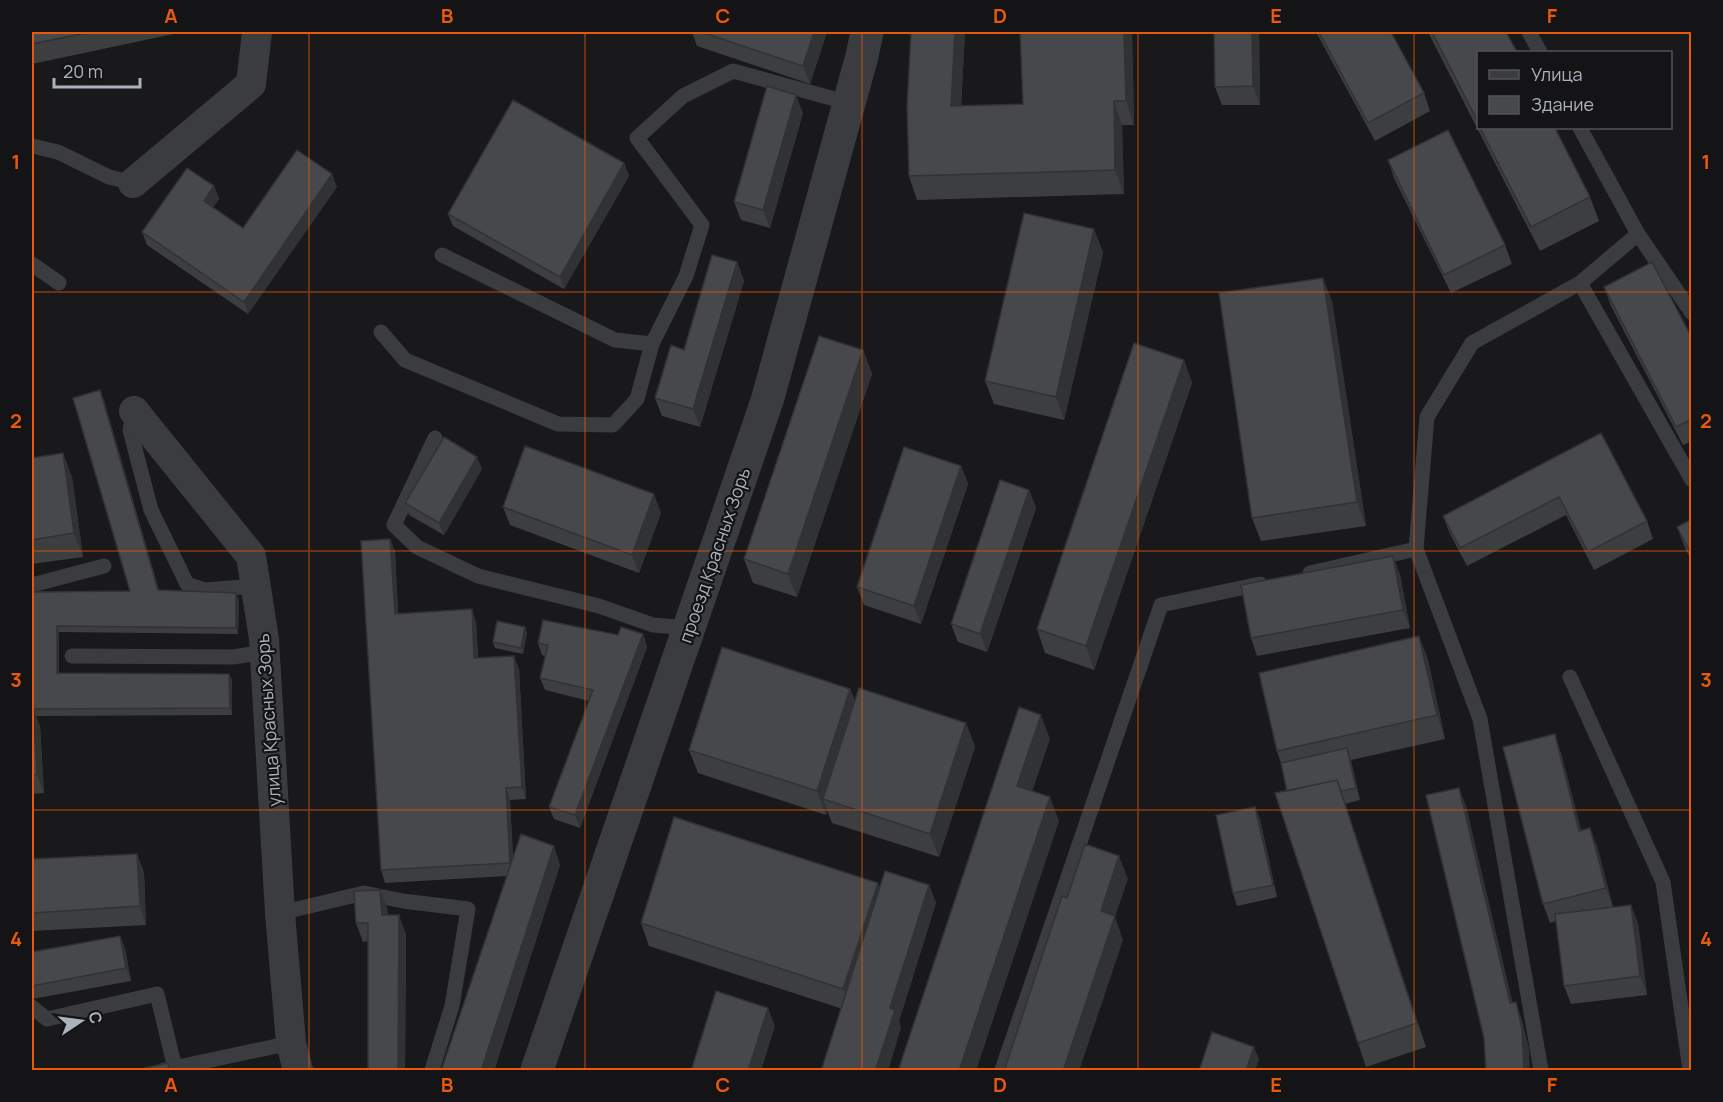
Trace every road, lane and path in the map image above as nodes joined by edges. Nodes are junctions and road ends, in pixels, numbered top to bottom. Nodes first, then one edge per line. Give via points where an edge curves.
1 (257, 32) edge
2 (867, 32) edge
3 (1529, 32) edge
4 (1539, 51) edge
5 (849, 103) junction
6 (1582, 129) edge
7 (32, 146) edge
8 (134, 183) joint
9 (1638, 234) junction
10 (442, 255) dead end
11 (32, 264) edge
12 (58, 283) dead end
13 (1580, 283) junction
14 (1692, 313) edge
15 (381, 332) dead end
16 (652, 344) junction
17 (134, 411) joint
18 (435, 438) dead end
19 (1687, 463) edge
20 (1692, 480) edge
21 (1416, 549) junction
22 (104, 566) dead end
23 (1300, 575) edge
24 (1277, 580) edge
25 (32, 585) edge
26 (256, 586) junction
27 (689, 628) junction
28 (266, 652) junction
29 (72, 656) dead end
30 (1570, 677) dead end
31 (280, 913) junction
32 (32, 1006) edge
33 (294, 1057) edge
34 (169, 1069) edge
35 (432, 1071) edge
36 (537, 1071) edge
37 (1002, 1071) edge
38 (1541, 1071) edge
39 (1690, 1071) edge

1 - 8 street via 251,84
2 - 5 street, проезд Красных Зорь
3 - 4 lane
5 - 16 lane via 733,71 683,96 637,138 702,225 686,276
5 - 27 street, проезд Красных Зорь via 767,401
6 - 9 lane
7 - 8 lane via 58,152 109,177
9 - 13 lane
9 - 14 lane
10 - 16 lane via 615,340
11 - 12 lane
13 - 19 lane
13 - 21 lane via 1472,343 1427,417
15 - 16 lane via 405,360 558,424 613,425 637,399
17 - 26 street, улица Красных Зорь via 251,556
17 - 26 lane via 130,430 151,510 187,584 205,590
18 - 27 lane via 394,525 417,547 478,576 599,606 653,625
19 - 20 lane
21 - 23 lane
21 - 38 lane via 1480,719
22 - 25 lane
24 - 37 lane via 1161,606
26 - 28 street, улица Красных Зорь
27 - 36 street, проезд Красных Зорь
28 - 29 lane via 233,657
28 - 31 street, улица Красных Зорь
30 - 39 lane via 1663,882
31 - 33 street, улица Красных Зорь
31 - 35 lane via 364,893 468,909 452,1006
32 - 34 lane via 47,1018 157,994
33 - 34 lane

